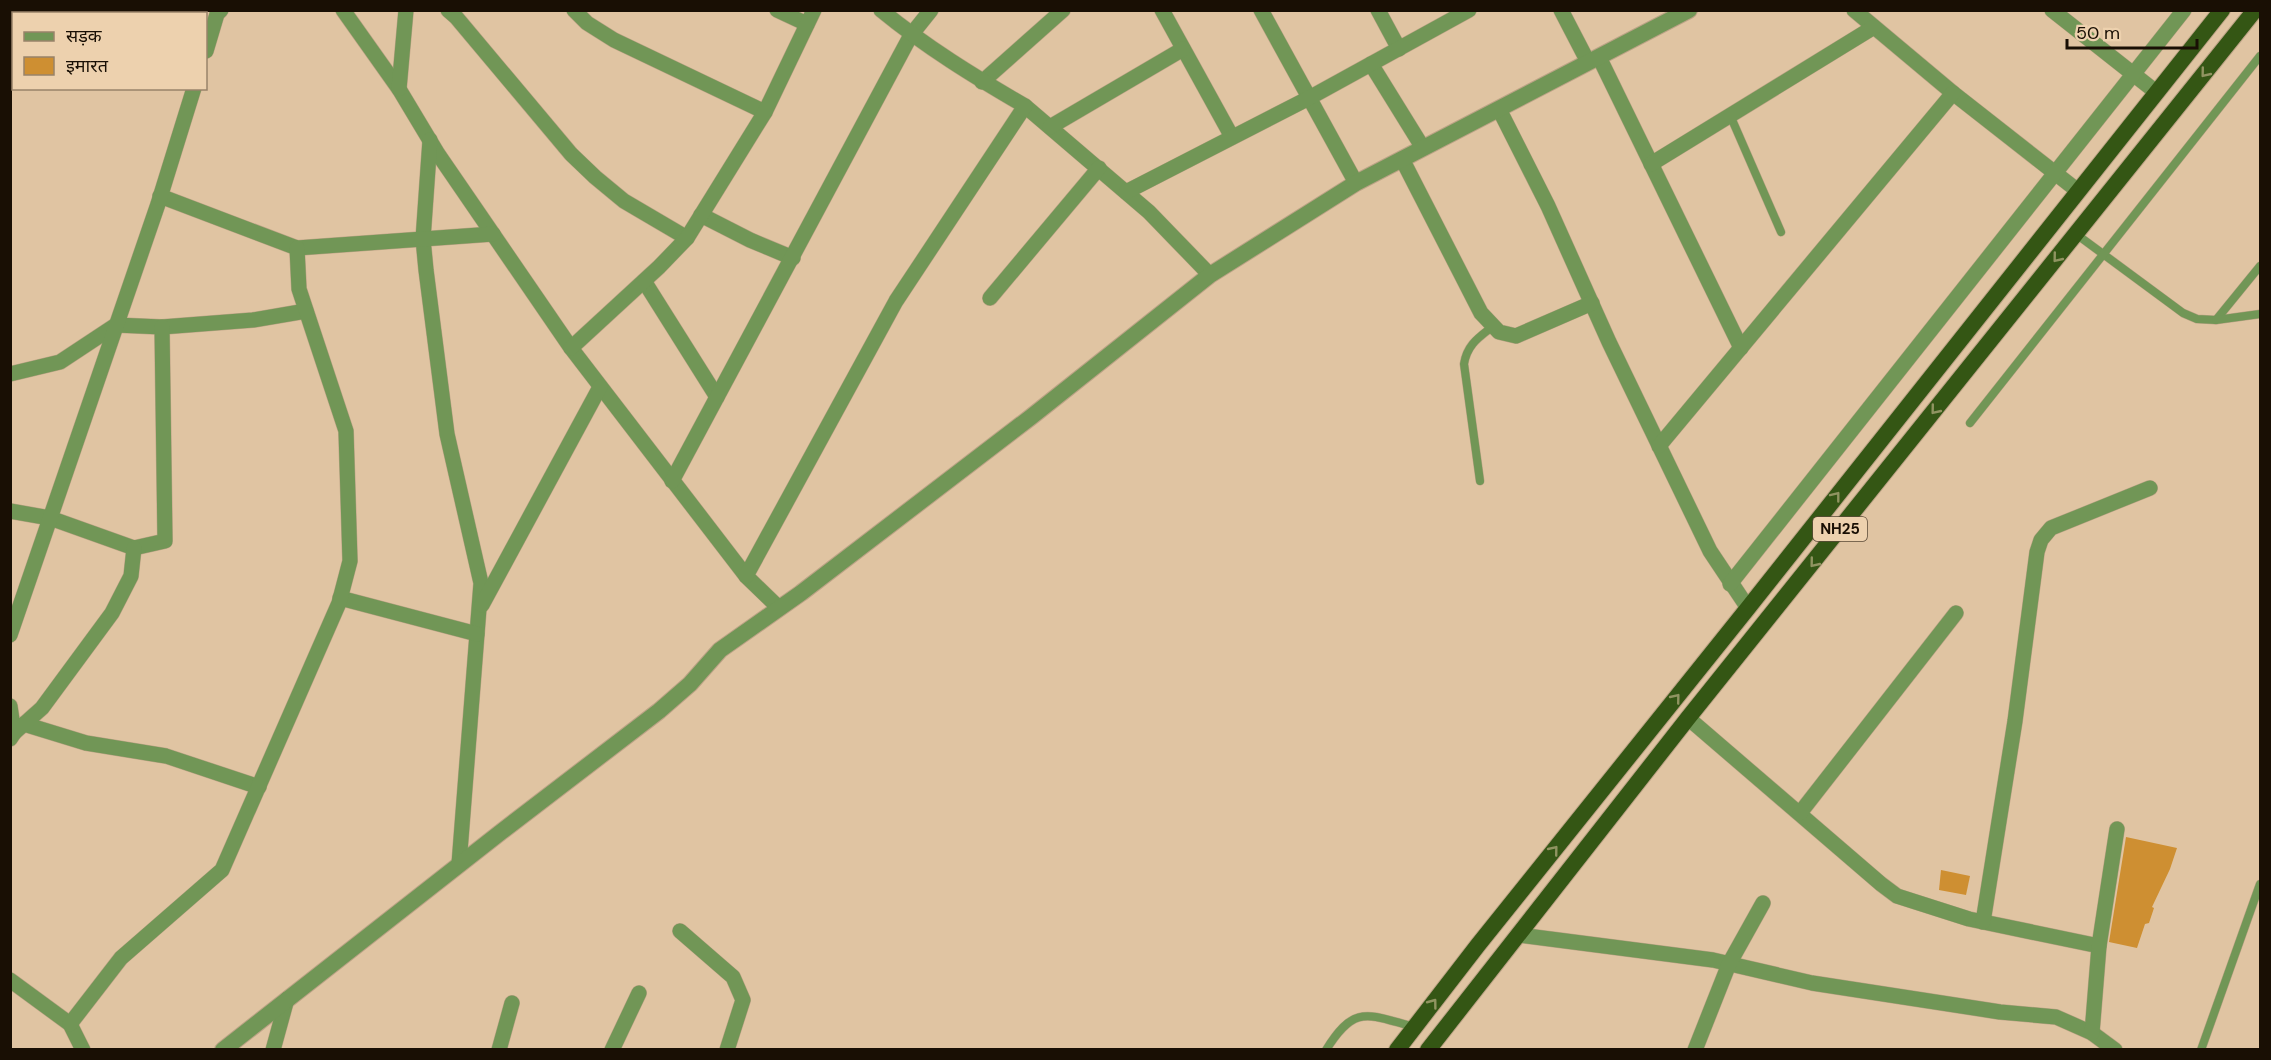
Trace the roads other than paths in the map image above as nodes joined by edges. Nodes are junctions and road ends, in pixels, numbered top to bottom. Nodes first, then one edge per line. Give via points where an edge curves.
1 (343, 10) edge
2 (406, 10) edge
3 (448, 10) edge
4 (574, 10) edge
5 (777, 10) edge
6 (881, 10) edge
7 (931, 10) edge
8 (1063, 10) edge
9 (1162, 10) edge
10 (1261, 10) edge
11 (1378, 10) edge
12 (1468, 10) edge
13 (1561, 10) edge
14 (1689, 10) edge
15 (1854, 10) edge
16 (2052, 10) edge
17 (2184, 10) edge
18 (2222, 10) edge
19 (217, 12) edge
20 (2255, 15) edge
21 (811, 17) edge
22 (1874, 27) junction
23 (911, 35) junction
24 (207, 47) edge
25 (1183, 49) junction
26 (1399, 49) junction
27 (2260, 56) edge
28 (1593, 60) junction
29 (1371, 64) junction
30 (2133, 75) junction
31 (982, 82) junction
32 (399, 89) junction
33 (193, 90) edge
34 (2156, 92) junction
35 (1953, 93) junction
36 (1309, 98) junction
37 (1025, 105) junction
38 (1499, 109) junction
39 (765, 112) junction
40 (1730, 115) junction
41 (1050, 127) junction
42 (1232, 137) junction
43 (430, 140) junction
44 (1423, 148) junction
45 (1402, 159) junction
46 (1651, 164) junction
47 (1099, 168) junction
48 (2054, 173) junction
49 (1356, 183) junction
50 (2078, 191) junction
51 (1126, 192) junction
52 (160, 196) junction
53 (701, 215) junction
54 (1781, 232) dead end
55 (493, 234) junction
56 (2076, 234) junction
57 (687, 238) junction
58 (423, 239) junction
59 (297, 248) junction
60 (2102, 254) junction
61 (793, 258) junction
62 (2260, 266) edge
63 (1210, 275) junction
64 (644, 280) junction
65 (990, 298) dead end
66 (1592, 303) junction
67 (306, 311) junction
68 (2260, 314) edge
69 (2216, 320) junction
70 (116, 325) junction
71 (162, 327) junction
72 (1492, 327) junction
73 (571, 348) junction
74 (1741, 348) junction
75 (10, 374) edge
76 (600, 387) junction
77 (717, 397) junction
78 (1970, 423) dead end
79 (1659, 446) junction
80 (672, 481) junction
81 (1480, 481) dead end
82 (2150, 488) dead end
83 (10, 511) edge
84 (50, 518) junction
85 (134, 548) junction
86 (746, 576) junction
87 (1730, 584) junction
88 (340, 597) junction
89 (779, 608) junction
90 (1748, 608) junction
91 (479, 610) junction
92 (1956, 613) dead end
93 (10, 634) edge
94 (477, 634) junction
95 (10, 706) edge
96 (1688, 718) junction
97 (16, 732) edge
98 (259, 787) junction
99 (1800, 813) junction
100 (2117, 829) dead end
101 (459, 864) junction
102 (2260, 884) edge
103 (1763, 903) dead end
104 (1983, 922) junction
105 (680, 931) dead end
106 (1519, 935) junction
107 (2099, 946) junction
108 (1729, 964) junction
109 (10, 980) edge
110 (639, 993) dead end
111 (288, 999) junction
112 (512, 1003) dead end
113 (70, 1023) junction
114 (1415, 1027) junction
115 (2092, 1033) junction
116 (2110, 1048) edge
117 (83, 1050) edge
118 (223, 1050) edge
119 (273, 1050) edge
120 (499, 1050) edge
121 (612, 1050) edge
122 (727, 1050) edge
123 (1326, 1050) edge
124 (1397, 1050) edge
125 (1428, 1050) edge
126 (1695, 1050) edge
127 (2201, 1050) edge

1 - 32 street
2 - 32 street
3 - 57 street via 594,177 624,201
4 - 39 street via 614,40
5 - 21 street
6 - 23 street
7 - 23 street
8 - 31 street
9 - 25 street
10 - 36 street
11 - 26 street
12 - 26 street
13 - 28 street
14 - 28 street
15 - 22 street
16 - 30 street
17 - 30 street
18 - 34 highway, NH25
19 - 24 street
20 -> 56 highway, NH25
21 - 39 street
22 - 35 street
22 - 40 street
23 - 31 street
23 - 61 street
25 - 41 street
25 - 42 street
26 - 29 street
27 - 60 lane
28 - 38 street
28 - 46 street
29 - 36 street
29 - 44 street
30 - 34 street
30 - 48 street
31 - 37 street
32 - 43 street
33 - 52 street
34 - 50 highway, NH25
35 - 48 street
35 - 74 street
36 - 42 street
36 - 49 street
37 - 41 street
37 - 86 street via 896,301
38 - 44 street
38 - 66 street
39 - 53 street
40 - 46 street
40 - 54 lane
41 - 47 street
42 - 51 street
43 - 55 street
43 - 58 street
44 - 45 street
45 - 49 street
45 - 72 street via 1481,313
46 - 74 street
47 - 51 street
47 - 65 street
48 - 50 street
48 - 87 street
49 - 63 street
90 -> 50 highway, NH25
51 - 63 street
52 - 59 street
52 - 70 street
53 - 57 street
53 - 61 street
55 - 58 street
55 - 73 street
56 - 60 lane
56 -> 96 highway, NH25
57 - 64 street
58 - 59 street
58 - 91 street via 447,434 481,583
59 - 67 street via 299,290
60 - 69 lane via 2184,313 2197,319
60 - 78 lane
61 - 77 street
62 - 69 lane
63 - 89 street
64 - 73 street
64 - 77 street
66 - 72 street via 1516,336
66 - 79 street
67 - 71 street via 253,320
67 - 88 street via 346,431 350,561
68 - 69 lane
70 - 71 street
70 - 75 street via 60,362
70 - 84 street
71 - 85 street via 165,541
72 - 81 lane via 1472,343 1464,364
73 - 76 street
74 - 79 street
76 - 80 street
76 - 91 street
77 - 80 street
79 - 87 street
80 - 86 street
82 - 104 street via 2051,528 2041,540
83 - 84 street
84 - 85 street
84 - 93 street
85 - 97 street via 131,576 111,613 42,708
86 - 89 street
87 - 90 street
88 - 94 street
88 - 98 street
89 - 101 street via 720,650 659,711
114 -> 90 highway, NH25
91 - 94 street
92 - 99 street
94 - 101 street
95 - 97 street
96 - 99 street
96 - 106 highway, NH25
97 - 98 street via 166,756
98 - 113 street via 222,870 121,958
99 - 104 street via 1897,896
100 - 107 street
101 - 111 street
102 - 127 lane
103 - 108 street
104 - 107 street
105 - 122 street via 733,977 743,1000
106 - 108 street
106 - 125 highway, NH25
107 - 115 street
108 - 115 street via 1812,983 2056,1017
108 - 126 street
109 - 113 street
110 - 121 street
111 - 118 street
111 - 119 street
112 - 120 street
113 - 117 street
114 - 123 lane via 1368,1015 1355,1017 1335,1035
114 - 124 highway, NH25
115 - 116 street

